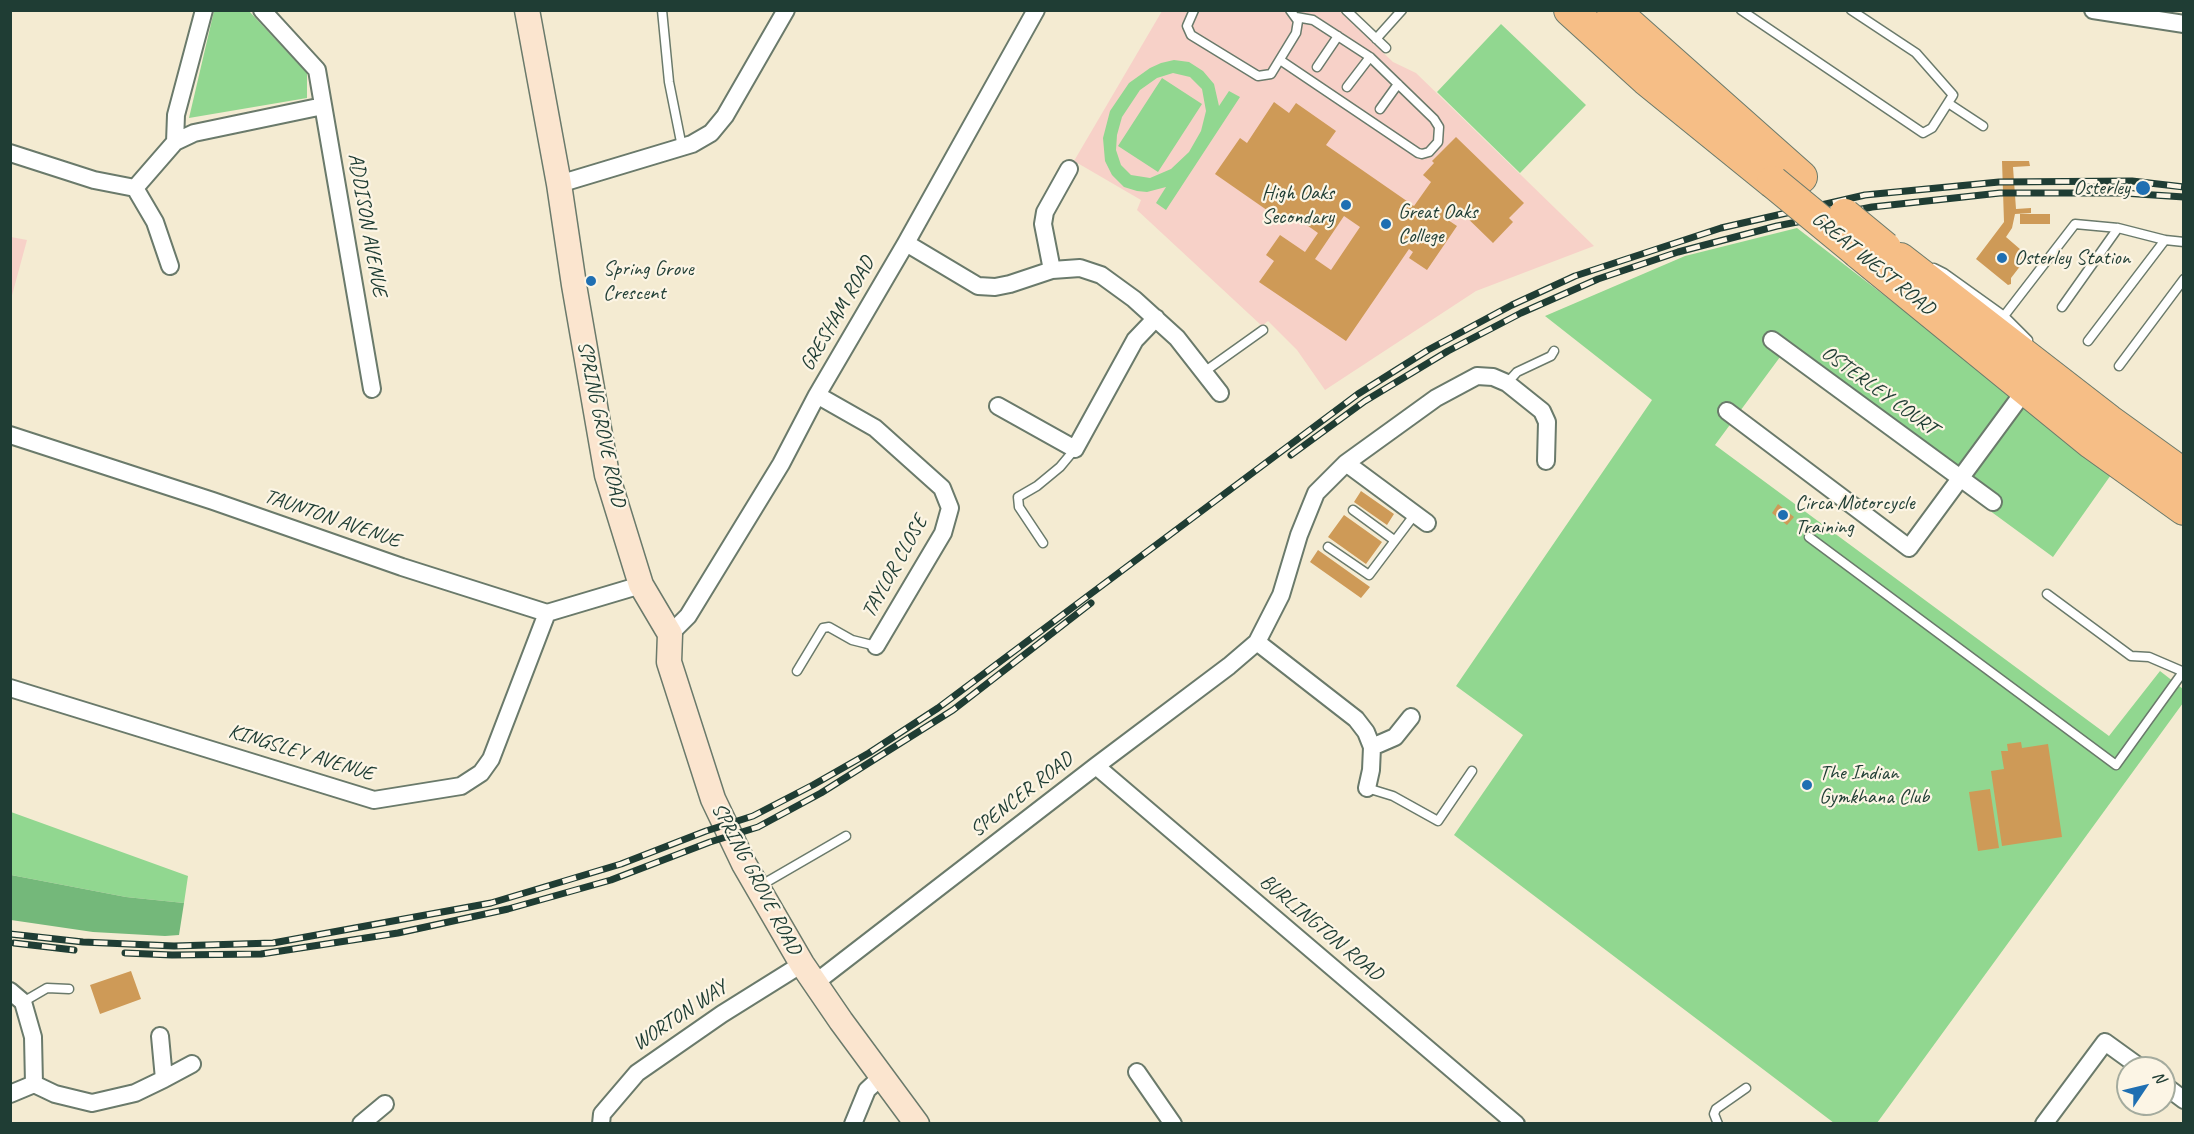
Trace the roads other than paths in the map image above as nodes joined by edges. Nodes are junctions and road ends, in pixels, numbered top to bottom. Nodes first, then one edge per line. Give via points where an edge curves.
1 (204, 10) edge
2 (262, 10) edge
3 (527, 10) edge
4 (662, 10) edge
5 (786, 10) edge
6 (1036, 10) edge
7 (1194, 10) edge
8 (1402, 10) edge
9 (1570, 10) edge
10 (1613, 10) edge
11 (1741, 10) edge
12 (1851, 10) edge
13 (2093, 10) edge
14 (1346, 11) edge
15 (1293, 14) edge
16 (2184, 24) edge
17 (1338, 36) junction
18 (1376, 39) junction
19 (1386, 48) dead end
20 (1370, 57) junction
21 (1280, 60) junction
22 (1317, 67) dead end
23 (1398, 84) junction
24 (1347, 87) dead end
25 (1948, 103) junction
26 (323, 106) junction
27 (1380, 109) dead end
28 (1983, 126) dead end
29 (175, 142) junction
30 (682, 147) junction
31 (10, 153) edge
32 (1069, 169) dead end
33 (1787, 180) junction
34 (559, 184) junction
35 (135, 188) junction
36 (2118, 228) junction
37 (2165, 240) junction
38 (2184, 242) edge
39 (906, 243) junction
40 (1871, 250) junction
41 (170, 266) dead end
42 (1052, 270) junction
43 (2184, 279) edge
44 (2062, 307) dead end
45 (2004, 316) junction
46 (1156, 318) junction
47 (1263, 330) dead end
48 (1772, 340) dead end
49 (2088, 341) dead end
50 (2036, 348) dead end
51 (1554, 351) dead end
52 (2052, 364) dead end
53 (2118, 366) dead end
54 (1204, 372) junction
55 (1507, 383) junction
56 (372, 389) dead end
57 (2026, 390) junction
58 (1220, 393) dead end
59 (818, 395) junction
60 (998, 406) dead end
61 (1727, 411) dead end
62 (2109, 421) junction
63 (10, 435) edge
64 (1075, 449) junction
65 (1546, 461) dead end
66 (1346, 463) junction
67 (2184, 475) edge
68 (1960, 478) junction
69 (1993, 502) dead end
70 (2184, 509) edge
71 (1353, 510) dead end
72 (1421, 519) joint
73 (1809, 537) dead end
74 (1394, 540) junction
75 (1043, 543) dead end
76 (1328, 547) dead end
77 (641, 585) junction
78 (2047, 594) dead end
79 (547, 613) junction
80 (670, 634) junction
81 (1257, 642) junction
82 (876, 646) joint
83 (797, 671) dead end
84 (2183, 672) edge
85 (10, 688) edge
86 (1411, 717) dead end
87 (1372, 747) junction
88 (1096, 766) junction
89 (1472, 771) dead end
90 (1367, 788) joint
91 (846, 836) dead end
92 (757, 888) junction
93 (809, 974) junction
94 (69, 989) dead end
95 (17, 997) edge
96 (159, 1036) dead end
97 (2124, 1056) edge
98 (192, 1064) dead end
99 (1137, 1072) dead end
100 (881, 1077) junction
101 (164, 1079) junction
102 (34, 1084) junction
103 (1746, 1088) dead end
104 (10, 1094) edge
105 (385, 1104) dead end
106 (361, 1124) edge
107 (601, 1124) edge
108 (853, 1124) edge
109 (917, 1124) edge
110 (1173, 1124) edge
111 (1516, 1124) edge
112 (1718, 1124) edge
113 (2044, 1124) edge

1 - 29 street via 176,115
2 - 26 street, ADDISON AVENUE via 317,70
3 - 34 main road, SPRING GROVE ROAD
4 - 30 lane via 669,82
5 - 30 street via 725,116 711,133
6 - 39 street, GRESHAM ROAD
7 - 21 lane via 1187,26 1191,35 1251,72 1258,76 1271,74
8 - 18 lane
9 - 33 highway, GREAT WEST ROAD via 1646,79
10 - 33 highway, GREAT WEST ROAD
11 - 25 lane via 1923,134 1932,128
12 - 25 lane via 1916,53 1953,95
13 - 16 street
14 - 18 lane
15 - 17 lane via 1313,20
15 - 21 lane via 1298,21 1296,33
17 - 20 lane
17 - 22 lane
18 - 19 lane
20 - 23 lane
20 - 24 lane
21 - 23 lane via 1418,153 1429,152 1438,142 1439,127
23 - 27 lane
25 - 28 lane
26 - 29 street via 194,133
26 - 56 street, ADDISON AVENUE
29 - 35 street
30 - 34 street
31 - 35 street via 94,180
32 - 42 street via 1042,224
33 - 40 highway, GREAT WEST ROAD, bridge
34 - 77 main road, SPRING GROVE ROAD via 607,475
35 - 41 street via 155,222
36 - 37 lane
36 - 44 lane
36 - 45 lane via 2075,224
37 - 38 lane
37 - 49 lane
39 - 42 street via 978,286 1010,284
39 - 59 street, GRESHAM ROAD
40 - 45 lane via 1944,273
40 - 57 highway, GREAT WEST ROAD
40 - 62 highway, GREAT WEST ROAD
42 - 46 street via 1080,268 1101,275
43 - 53 lane
45 - 50 lane
46 - 54 street
46 - 64 street via 1135,340
47 - 54 lane
48 - 68 street, OSTERLEY COURT
51 - 55 lane via 1517,372
52 - 62 lane
54 - 58 street
55 - 65 street, SPENCER ROAD via 1542,411 1547,422
55 - 66 street, SPENCER ROAD via 1477,376 1436,398
57 - 68 street
57 - 70 highway, GREAT WEST ROAD
59 - 80 street, GRESHAM ROAD via 781,464 688,616
59 - 82 street, TAYLOR CLOSE via 875,429 942,488 950,508 944,533
60 - 64 street
61 - 68 street via 1909,548
62 - 67 highway, GREAT WEST ROAD
63 - 79 street, TAUNTON AVENUE
64 - 75 lane via 1060,467 1018,497 1019,507
66 - 72 street
66 - 81 street, SPENCER ROAD via 1316,493 1281,595
68 - 69 street, OSTERLEY COURT
71 - 74 lane
72 - 74 lane
73 - 84 lane via 2116,765
74 - 76 lane via 1369,575
77 - 79 street
77 - 80 main road, SPRING GROVE ROAD
78 - 84 lane via 2131,656 2149,657
79 - 85 street, KINGSLEY AVENUE via 491,759 481,773 461,786 374,800
80 - 92 main road, SPRING GROVE ROAD via 669,662 713,799
81 - 87 street via 1356,719
81 - 88 street, SPENCER ROAD
82 - 83 lane via 823,628
86 - 87 street via 1395,737
87 - 90 street
88 - 93 street, SPENCER ROAD
88 - 111 street, BURLINGTON ROAD
89 - 90 lane via 1438,821 1393,796
91 - 92 lane
92 - 93 main road, SPRING GROVE ROAD
93 - 100 main road, SPRING GROVE ROAD
93 - 107 street, WORTON WAY via 722,1014 637,1073 603,1114
94 - 95 lane via 47,988
95 - 102 street via 33,1037
96 - 101 street
97 - 113 street via 2105,1042
98 - 101 street
99 - 110 street
100 - 108 street via 867,1090
100 - 109 main road, SPRING GROVE ROAD
101 - 102 street via 135,1093 92,1103
102 - 104 street
103 - 112 lane via 1716,1108
105 - 106 street

